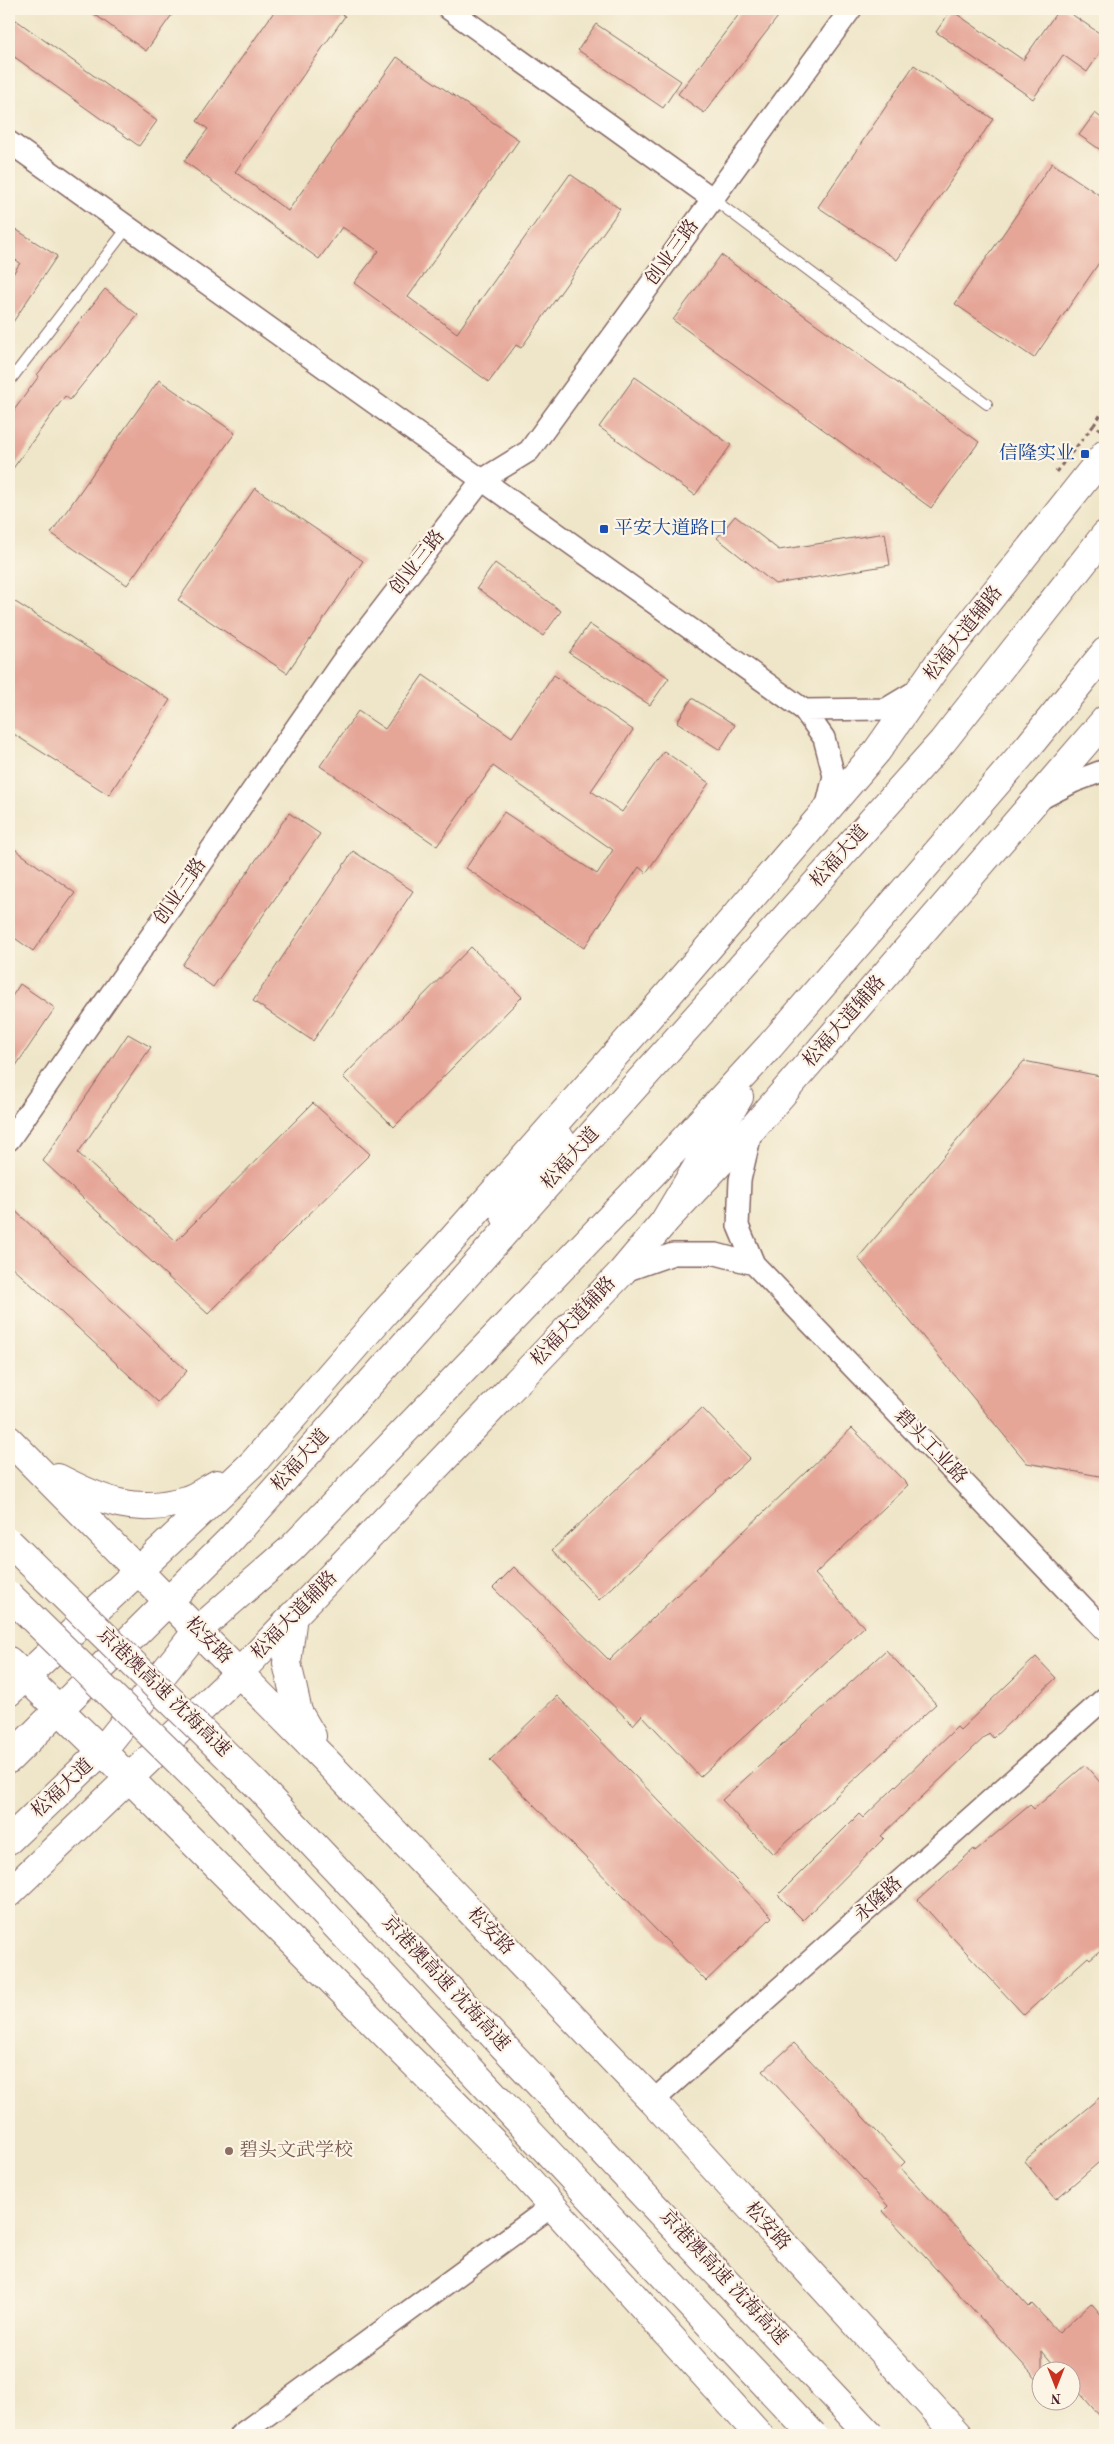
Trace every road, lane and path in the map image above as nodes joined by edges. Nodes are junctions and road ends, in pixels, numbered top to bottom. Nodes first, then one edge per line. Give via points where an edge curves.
1 (449, 9) edge
2 (851, 9) edge
3 (9, 142) edge
4 (713, 199) junction
5 (128, 227) junction
6 (9, 382) edge
7 (987, 404) dead end
8 (1105, 408) edge
9 (1094, 425) junction
10 (1105, 434) edge
11 (1105, 454) edge
12 (1056, 472) dead end
13 (482, 480) junction
14 (1105, 535) edge
15 (1105, 652) edge
16 (922, 687) junction
17 (804, 710) junction
18 (1105, 720) edge
19 (1105, 770) edge
20 (1037, 800) junction
21 (826, 812) junction
22 (667, 996) junction
23 (770, 1046) junction
24 (630, 1093) junction
25 (752, 1129) junction
26 (9, 1140) edge
27 (531, 1181) junction
28 (664, 1222) junction
29 (754, 1264) junction
30 (622, 1272) junction
31 (439, 1306) junction
32 (385, 1312) junction
33 (9, 1440) edge
34 (253, 1463) junction
35 (35, 1465) junction
36 (9, 1542) edge
37 (137, 1571) junction
38 (9, 1595) edge
39 (168, 1601) junction
40 (293, 1615) junction
41 (1105, 1630) edge
42 (197, 1631) junction
43 (240, 1673) junction
44 (14, 1677) edge
45 (1105, 1698) edge
46 (60, 1711) junction
47 (102, 1752) junction
48 (9, 1759) edge
49 (326, 1761) junction
50 (128, 1779) junction
51 (9, 1840) edge
52 (9, 1893) edge
53 (652, 2101) junction
54 (552, 2206) junction
55 (240, 2435) edge
56 (759, 2435) edge
57 (813, 2435) edge
58 (870, 2435) edge
59 (958, 2435) edge

1 - 4 street
2 - 4 street, 创业三路
3 - 5 street
4 - 7 lane
4 - 13 street, 创业三路 via 528,451
5 - 6 lane
5 - 13 street
8 - 9 path
9 - 10 path
9 - 12 path
11 - 16 main road, 松福大道辅路
13 - 17 street
13 - 26 street, 创业三路 via 341,663
14 - 24 main road, 松福大道 via 942,741
15 - 23 main road, 松福大道 via 1028,747
16 - 17 street via 886,709
16 - 21 main road, 松福大道辅路 via 877,751
17 - 21 street via 824,738 834,776
18 - 20 main road, 松福大道辅路
19 - 20 street
20 - 25 main road, 松福大道辅路
21 - 22 main road, 松福大道辅路
22 - 27 main road, 松福大道辅路
22 - 32 main road, 松福大道辅路
23 - 28 main road
23 - 42 main road, 松福大道 via 650,1176 291,1549
24 - 27 main road, 松福大道辅路
24 - 31 main road, 松福大道
25 - 28 main road, 松福大道辅路
25 - 29 street via 740,1180 738,1226
27 - 31 main road, 松福大道辅路
27 - 32 main road, 松福大道辅路
28 - 30 main road, 松福大道辅路
29 - 30 street via 716,1254 673,1254
29 - 41 street, 碧头工业路
30 - 40 main road, 松福大道辅路
31 - 39 main road, 松福大道 via 231,1539
32 - 34 main road, 松福大道辅路
33 - 35 main road, 松安路
34 - 35 main road via 188,1500 140,1508 90,1495
34 - 37 main road, 松福大道辅路
35 - 37 main road, 松安路
36 - 58 main road, 京港澳高速 沈海高速, bridge via 259,1787
37 - 39 main road, 松安路
37 - 44 main road, 松福大道辅路
38 - 57 main road, 京港澳高速 沈海高速, bridge via 218,1800
39 - 42 main road, 松安路
39 - 46 main road, 松福大道
40 - 43 main road, 松福大道辅路
40 - 49 main road via 287,1663 298,1712
42 - 43 main road, 松安路
42 - 47 main road, 松福大道
43 - 49 main road, 松安路
43 - 50 main road, 松福大道辅路
44 - 46 main road
45 - 53 street, 永隆路
46 - 47 main road
46 - 48 main road, 松福大道
47 - 50 main road
47 - 51 main road, 松福大道
49 - 53 main road, 松安路
50 - 52 main road, 松福大道辅路
50 - 54 main road via 508,2157
53 - 59 main road, 松安路
54 - 55 street
54 - 56 main road

